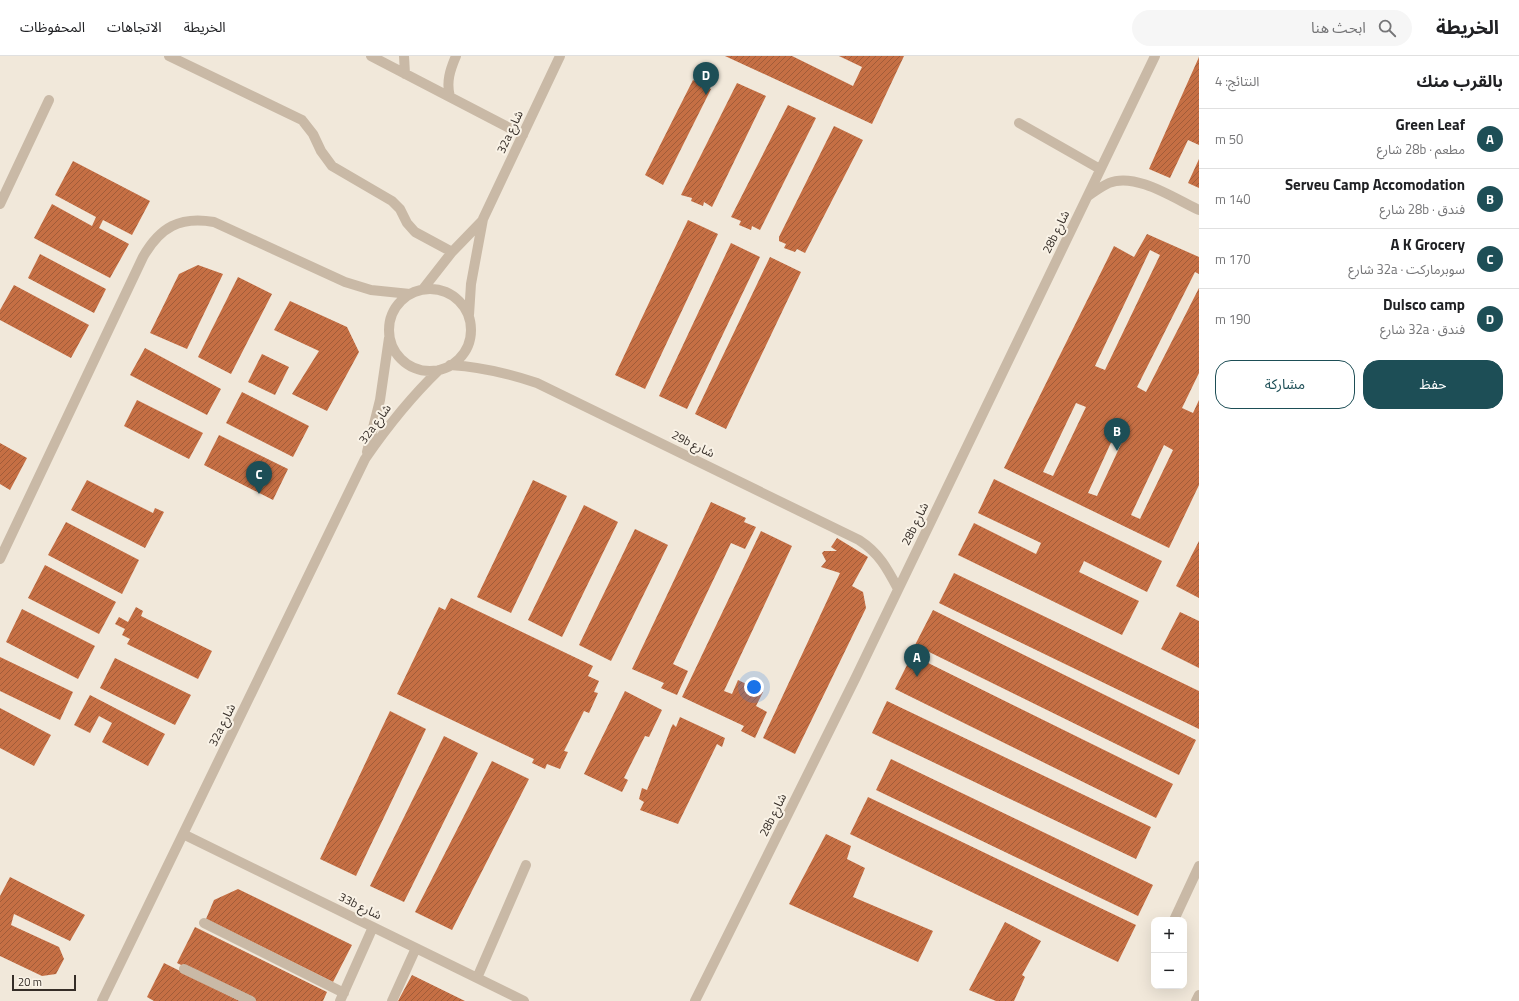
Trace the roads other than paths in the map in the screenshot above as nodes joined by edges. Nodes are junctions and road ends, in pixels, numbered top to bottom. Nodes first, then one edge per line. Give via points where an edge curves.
1 (169, 56) edge
2 (371, 56) edge
3 (404, 56) edge
4 (456, 56) edge
5 (560, 56) edge
6 (1155, 56) edge
7 (405, 74) junction
8 (450, 97) junction
9 (49, 100) dead end
10 (1019, 123) dead end
11 (523, 135) junction
12 (1100, 169) junction
13 (1088, 196) junction
14 (0, 204) edge
15 (1199, 210) edge
16 (483, 219) junction
17 (452, 252) junction
18 (423, 289) junction
19 (410, 294) junction
20 (469, 315) junction
21 (389, 333) junction
22 (450, 366) junction
23 (439, 370) junction
24 (365, 459) junction
25 (0, 559) edge
26 (898, 589) junction
27 (183, 834) junction
28 (526, 865) dead end
29 (1199, 866) edge
30 (1196, 878) edge
31 (1176, 917) edge
32 (204, 923) dead end
33 (374, 927) junction
34 (416, 948) junction
35 (184, 969) dead end
36 (477, 978) junction
37 (1199, 995) edge
38 (342, 997) edge
39 (102, 1001) edge
40 (251, 1001) edge
41 (392, 1001) edge
42 (524, 1001) edge
43 (695, 1001) edge
44 (1196, 1001) edge

1 - 17 street via 302,120 332,166 396,205 415,232
2 - 7 street
3 - 7 street
4 - 8 street via 449,74
5 - 11 street, 32a شارع
6 - 12 street, 28b شارع
7 - 8 street
8 - 11 street
9 - 14 street
10 - 12 street
11 - 16 street, 32a شارع
12 - 13 street, 28b شارع
13 - 15 street via 1108,183 1131,181 1147,185
13 - 26 street, 28b شارع
16 - 17 street, 32a شارع
16 - 20 street, 32a شارع via 474,264
17 - 18 street, 32a شارع
18 - 19 street
18 - 20 street via 444,291 455,297
19 - 21 street via 394,310
19 - 25 street via 371,290 345,282 214,222 192,220 167,229 150,245 143,257
20 - 22 street via 471,338 466,349
21 - 23 street via 397,355 406,363 428,371
21 - 24 street, 32a شارع via 380,400
22 - 23 street
22 - 26 street, 29b شارع via 472,366 493,370 537,383 859,540 880,558
23 - 24 street, 32a شارع via 401,410
24 - 27 street, 32a شارع
26 - 43 street, 28b شارع
27 - 33 street, 33b شارع
27 - 39 street, 32a شارع
28 - 36 street
29 - 30 street
30 - 31 street
32 - 38 street
33 - 34 street, 33b شارع
33 - 38 street
34 - 36 street, 33b شارع
34 - 41 street
35 - 40 street
36 - 42 street, 33b شارع
37 - 44 street

